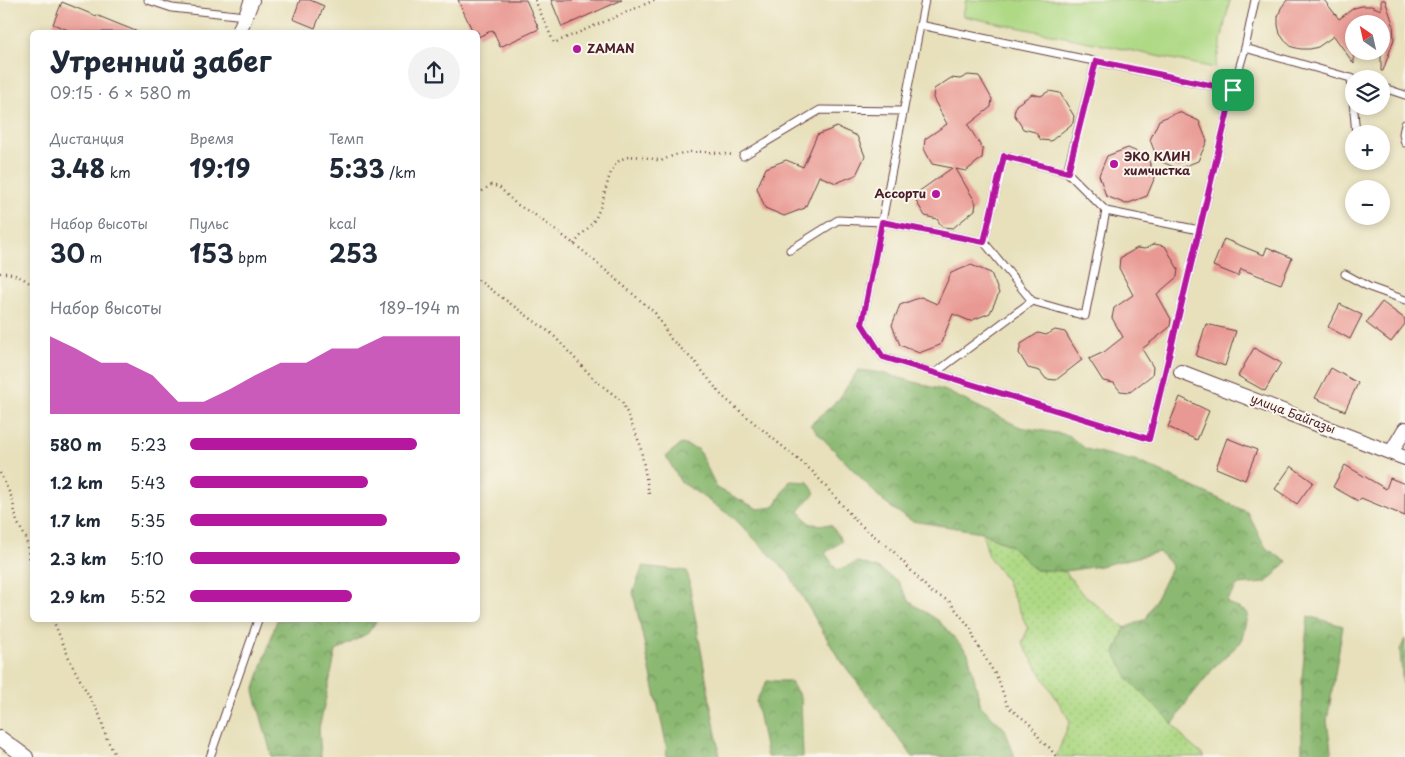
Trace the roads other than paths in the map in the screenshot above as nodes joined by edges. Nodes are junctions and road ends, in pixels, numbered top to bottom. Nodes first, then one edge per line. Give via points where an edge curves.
1 (148, 0) edge
2 (252, 0) edge
3 (925, 0) edge
4 (1255, 0) edge
5 (245, 16) junction
6 (920, 25) junction
7 (240, 30) edge
8 (1245, 48) junction
9 (1096, 61) junction
10 (1345, 76) edge
11 (1233, 90) junction
12 (1390, 91) edge
13 (1405, 95) edge
14 (904, 111) junction
15 (1405, 124) edge
16 (1405, 143) edge
17 (743, 156) road end
18 (1068, 172) junction
19 (1106, 211) junction
20 (882, 222) junction
21 (1199, 230) junction
22 (984, 242) junction
23 (790, 250) dead end
24 (1345, 274) dead end
25 (1405, 300) edge
26 (1032, 301) junction
27 (1181, 372) dead end
28 (935, 373) junction
29 (1405, 429) edge
30 (1392, 451) junction
31 (1405, 458) edge
32 (257, 622) edge
33 (0, 738) edge
34 (26, 757) edge
35 (210, 757) edge

1 - 5 lane via 172,8
2 - 5 street
3 - 6 lane
4 - 8 lane
5 - 7 street
6 - 9 lane
6 - 14 lane
8 - 10 lane
8 - 11 lane
9 - 11 lane
9 - 18 lane
11 - 21 lane
12 - 13 lane
14 - 17 lane via 820,110
14 - 20 lane
15 - 16 lane
18 - 19 lane
18 - 22 lane via 1004,156
19 - 21 lane
19 - 26 lane via 1085,316
20 - 22 lane
20 - 23 lane via 838,220
20 - 28 lane via 862,324 883,357
21 - 28 lane via 1149,439
22 - 26 lane
24 - 25 lane
26 - 28 lane
27 - 30 street, улица Байгазы
29 - 30 street
30 - 31 street, улица Байгазы
32 - 35 lane
33 - 34 street

